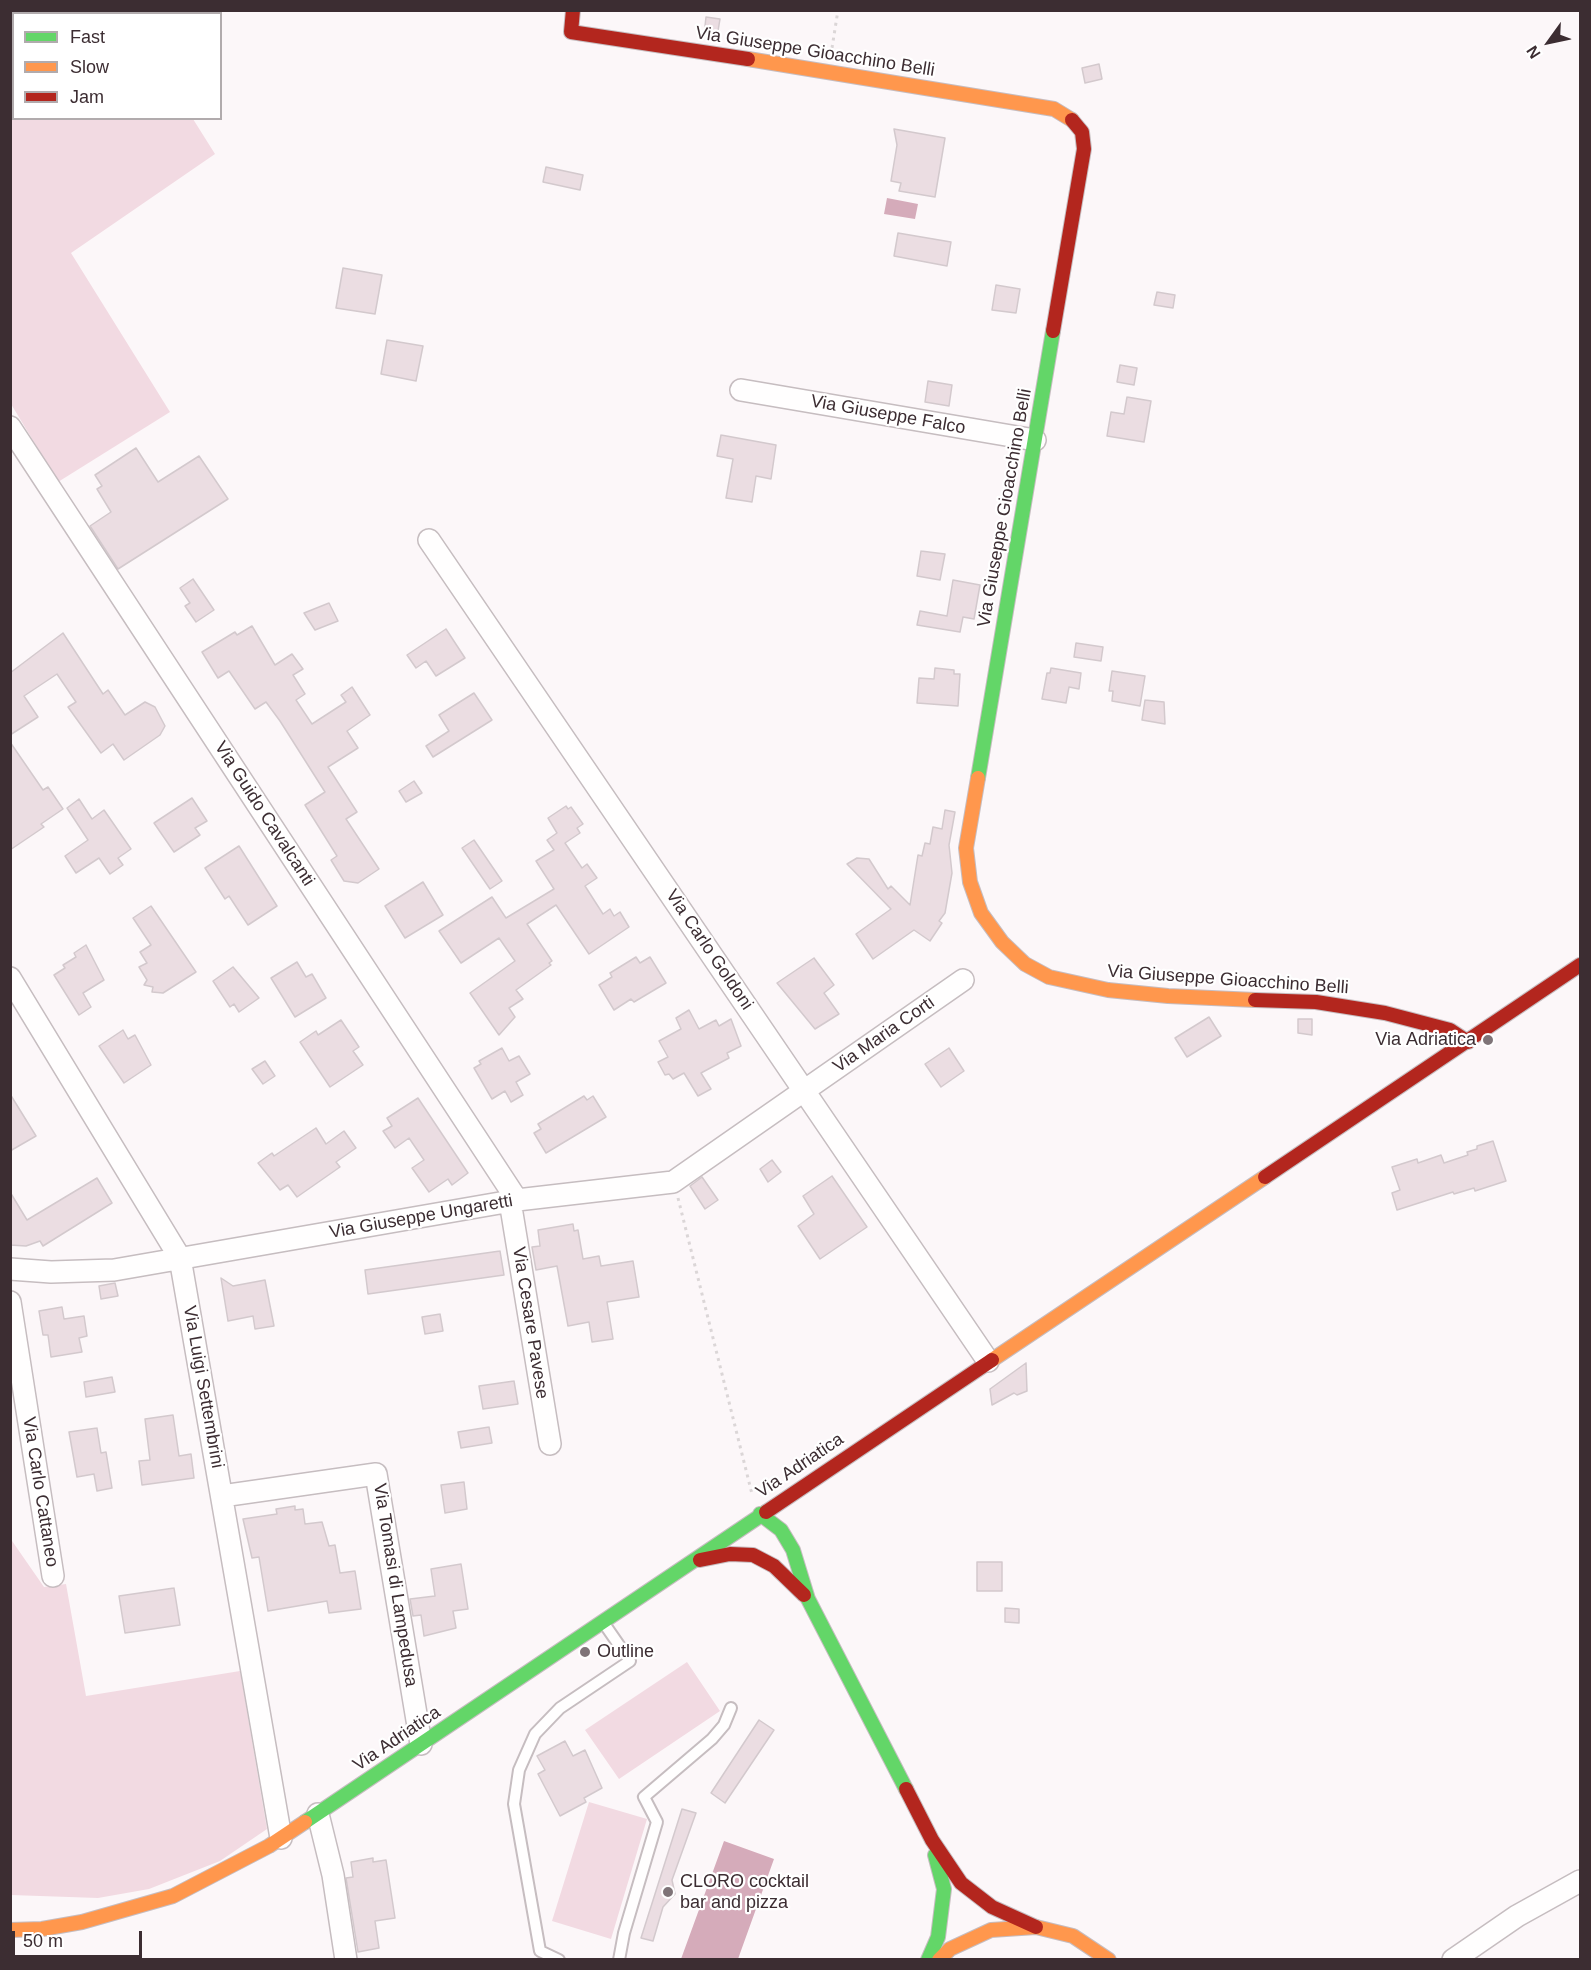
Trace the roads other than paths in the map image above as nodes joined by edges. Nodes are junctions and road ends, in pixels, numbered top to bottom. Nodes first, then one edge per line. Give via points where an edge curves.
1 (573, 10) edge
2 (741, 390) dead end
3 (10, 427) edge
4 (1035, 440) junction
5 (429, 540) dead end
6 (1581, 965) edge
7 (10, 978) edge
8 (963, 980) dead end
9 (1468, 1042) junction
10 (806, 1091) junction
11 (514, 1201) junction
12 (180, 1258) junction
13 (10, 1269) edge
14 (10, 1302) edge
15 (988, 1361) junction
16 (550, 1444) dead end
17 (826, 1470) junction
18 (222, 1496) junction
19 (802, 1505) dead end
20 (760, 1514) junction
21 (795, 1520) dead end
22 (793, 1550) junction
23 (691, 1562) junction
24 (774, 1566) junction
25 (53, 1576) dead end
26 (808, 1599) junction
27 (603, 1622) junction
28 (731, 1708) dead end
29 (421, 1744) junction
30 (318, 1814) junction
31 (281, 1838) junction
32 (932, 1840) junction
33 (1581, 1881) edge
34 (1036, 1927) junction
35 (10, 1930) edge
36 (346, 1959) edge
37 (559, 1959) edge
38 (619, 1959) edge
39 (928, 1959) edge
40 (939, 1959) edge
41 (1109, 1959) edge
42 (1453, 1959) edge

1 - 4 street, Via Giuseppe Gioacchino Belli via 571,32 1054,109 1071,119 1082,132 1084,150
2 - 4 street, Via Giuseppe Falco
3 - 11 street, Via Guido Cavalcanti
4 - 9 street, Via Giuseppe Gioacchino Belli via 966,848 970,882 981,914 1025,964 1049,977 1108,990 1168,996 1316,1002 1429,1024 1450,1030
5 - 10 street, Via Carlo Goldoni
6 - 9 street, Via Adriatica
7 - 12 street, Via Luigi Settembrini
8 - 10 street, Via Maria Corti
9 - 15 street, Via Adriatica
10 - 11 street, Via Giuseppe Ungaretti via 674,1182
10 - 15 street, Via Carlo Goldoni
11 - 12 street, Via Giuseppe Ungaretti
11 - 16 street, Via Cesare Pavese
12 - 13 street, Via Giuseppe Ungaretti via 114,1270
12 - 18 street, Via Luigi Settembrini
14 - 25 street, Via Carlo Cattaneo
15 - 17 street, Via Adriatica
17 - 19 street
17 - 20 street, Via Adriatica
18 - 29 street, Via Tomasi di Lampedusa via 376,1474
18 - 31 street, Via Luigi Settembrini
20 - 22 street via 782,1530
20 - 23 street, Via Adriatica
20 - 24 street via 759,1536
21 - 22 street
22 - 26 street
23 - 24 street via 730,1554 753,1555
23 - 27 street, Via Adriatica
24 - 26 street
26 - 32 street
27 - 29 street, Via Adriatica
27 - 37 lane via 630,1661 560,1708 536,1734 517,1781 514,1804 540,1951
28 - 38 lane via 712,1739 644,1797 657,1822
29 - 30 street, Via Adriatica
30 - 31 street, Via Adriatica
30 - 36 street via 333,1875
31 - 35 street, Via Adriatica via 173,1896 122,1912 42,1929
32 - 34 street via 961,1883 992,1907
32 - 39 street via 944,1889 938,1937
33 - 42 street
34 - 40 street via 991,1930 950,1949
34 - 41 street via 1073,1936

